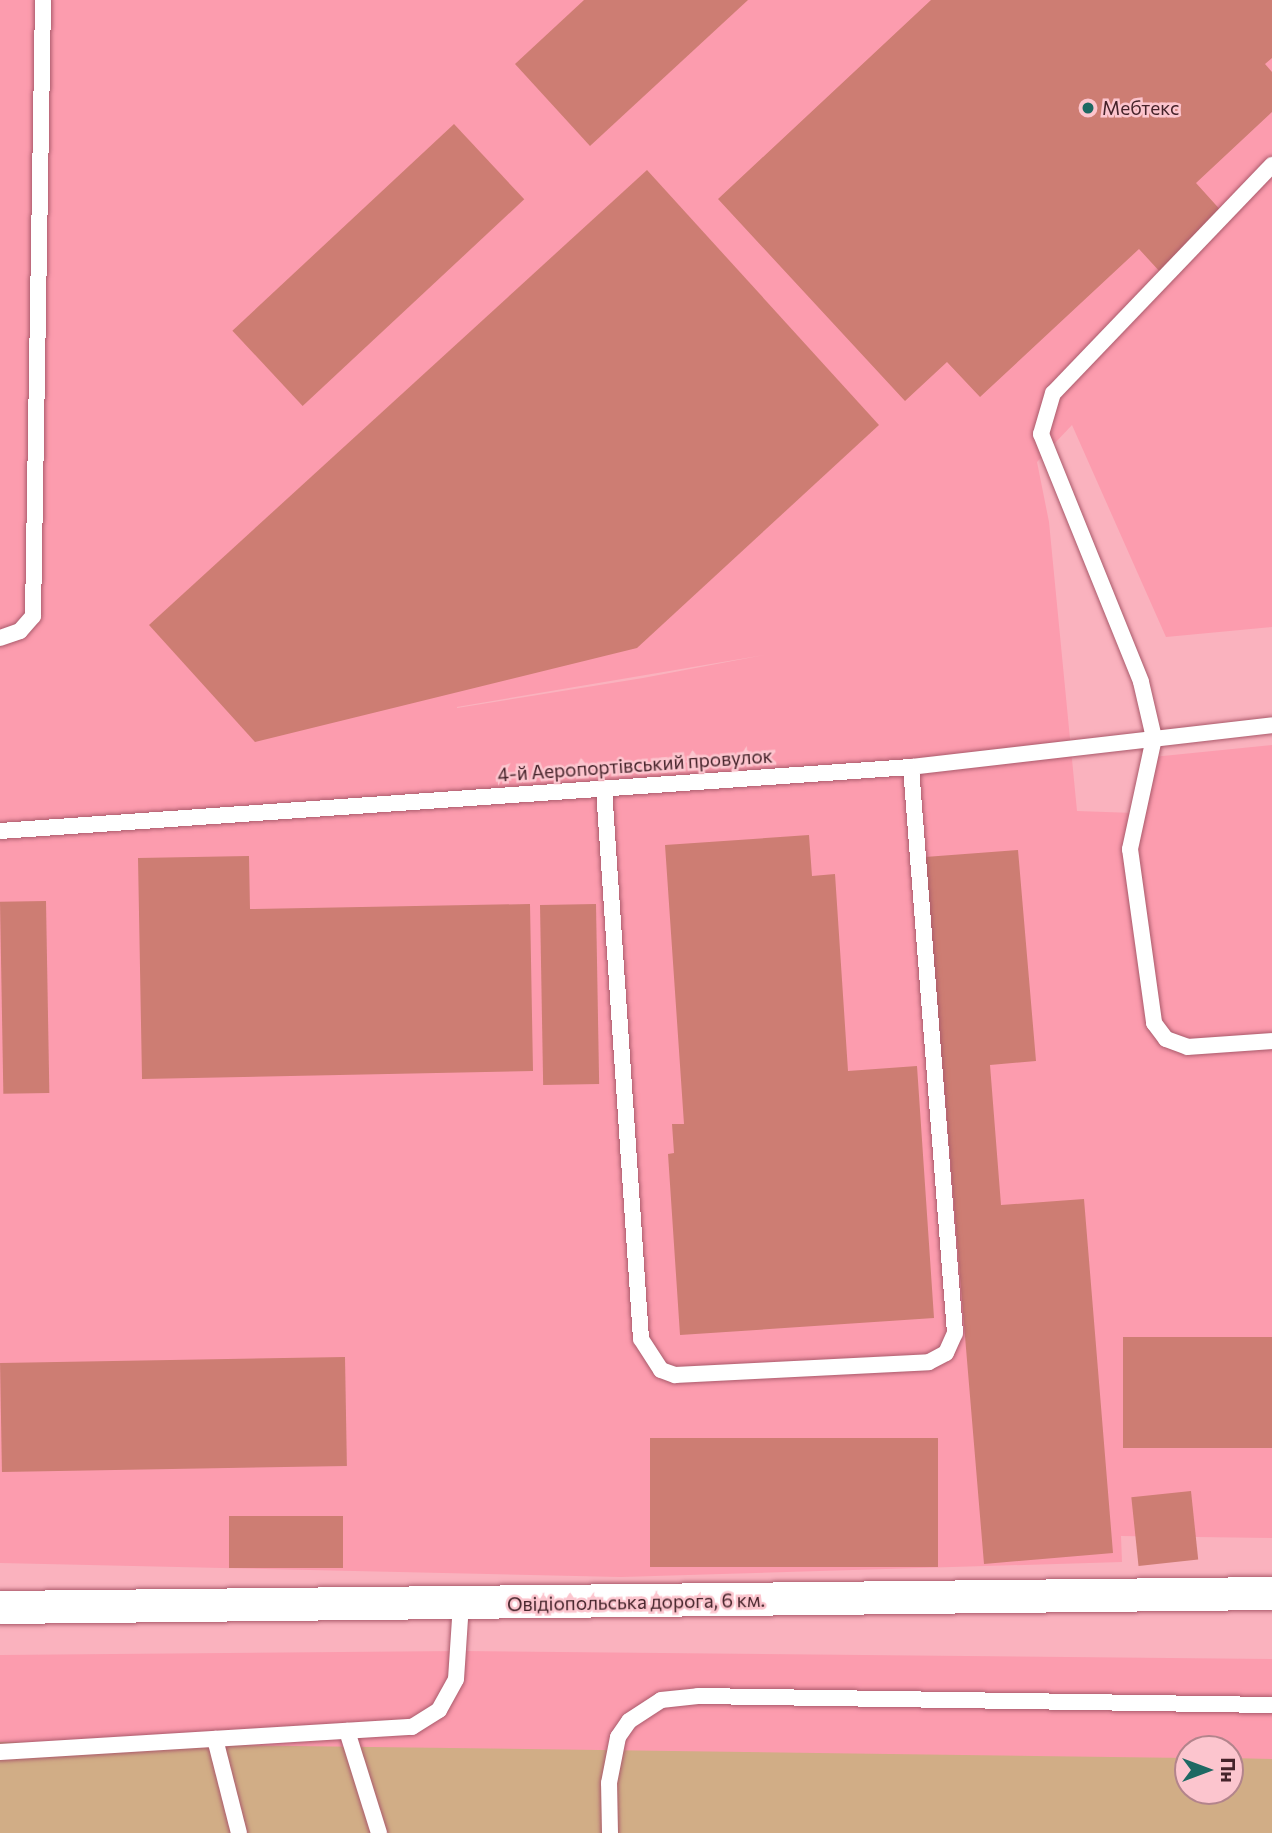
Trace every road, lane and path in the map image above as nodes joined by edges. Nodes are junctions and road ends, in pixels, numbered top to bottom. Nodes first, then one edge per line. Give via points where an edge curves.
1 (43, 0) edge
2 (1272, 165) edge
3 (0, 638) edge
4 (1272, 725) edge
5 (1154, 738) junction
6 (911, 767) junction
7 (604, 789) junction
8 (0, 831) edge
9 (1272, 1041) edge
10 (1272, 1593) edge
11 (461, 1604) junction
12 (0, 1607) edge
13 (1272, 1704) edge
14 (347, 1731) junction
15 (215, 1739) junction
16 (0, 1752) edge
17 (239, 1833) edge
18 (379, 1833) edge
19 (610, 1833) edge

1 - 3 lane via 33,616 20,631
2 - 5 lane via 1053,393 1044,412 1041,434 1141,682
4 - 5 lane, 4-й Аеропортівський провулок
5 - 6 lane, 4-й Аеропортівський провулок
5 - 9 lane via 1130,849 1154,1023 1166,1039 1188,1047
6 - 7 lane, 4-й Аеропортівський провулок
6 - 7 lane via 955,1333 946,1353 929,1362 675,1375 661,1370 641,1339
7 - 8 lane, 4-й Аеропортівський провулок
10 - 11 street, Овідіопольська дорога, 6 км.
11 - 12 street, Овідіопольська дорога, 6 км.
11 - 14 lane via 456,1679 439,1710 412,1727
13 - 19 lane via 698,1696 661,1700 629,1721 618,1737 610,1783
14 - 15 lane
14 - 18 lane
15 - 16 lane
15 - 17 lane

